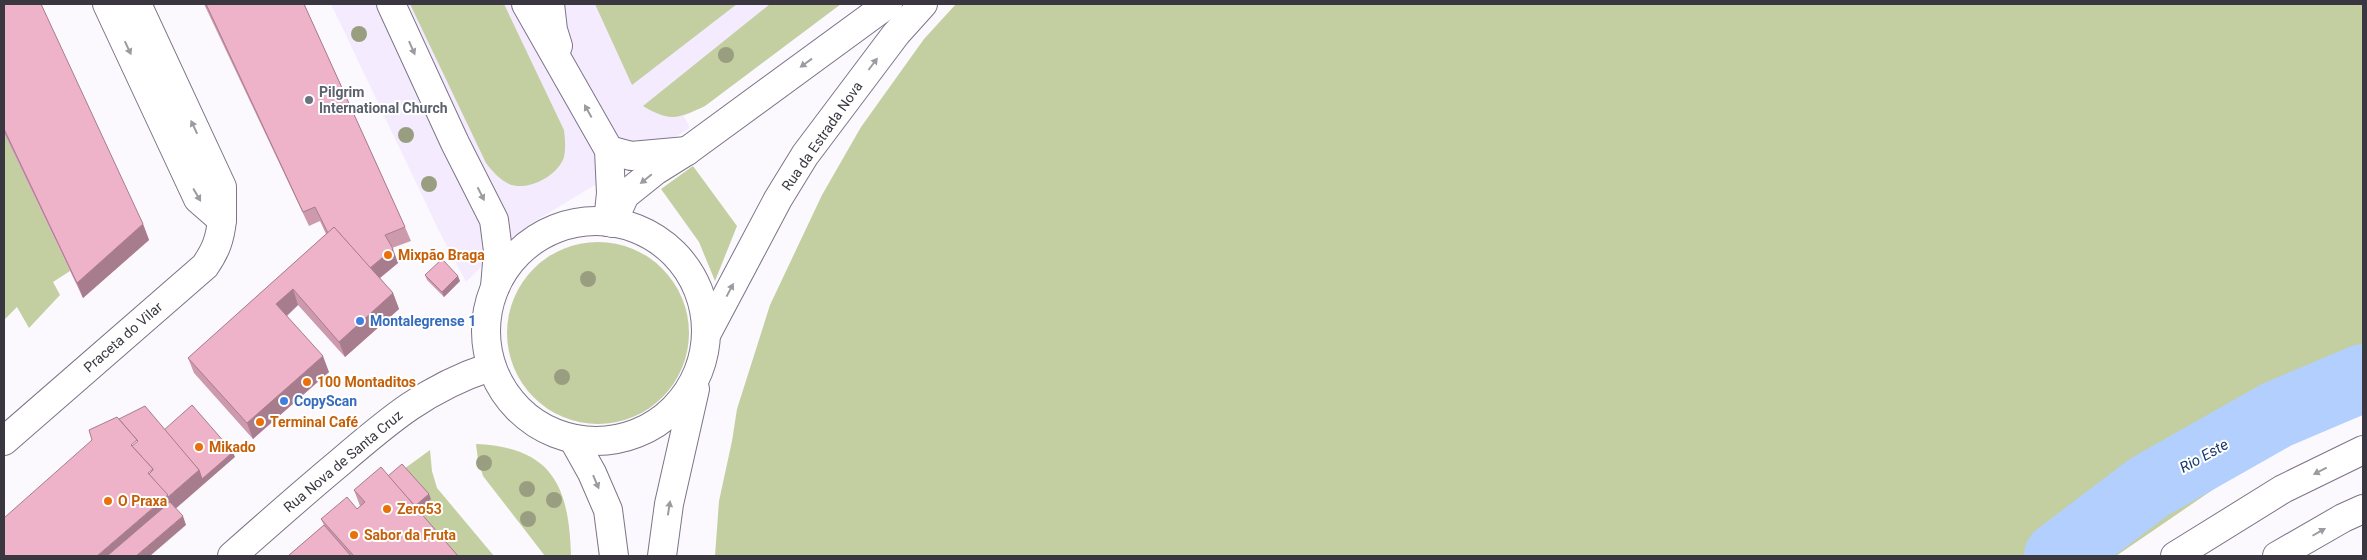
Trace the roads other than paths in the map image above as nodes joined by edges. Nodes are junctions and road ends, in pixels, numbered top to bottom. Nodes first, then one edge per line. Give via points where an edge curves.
1 (107, 4) edge
2 (137, 4) edge
3 (391, 4) edge
4 (526, 4) edge
5 (550, 4) edge
6 (888, 4) edge
7 (923, 4) edge
8 (567, 73) junction
9 (608, 150) junction
10 (687, 151) junction
11 (222, 220) junction
12 (610, 222) junction
13 (495, 287) junction
14 (707, 332) junction
15 (490, 367) junction
16 (699, 373) junction
17 (573, 439) junction
18 (4, 441) edge
19 (2363, 450) edge
20 (2363, 509) edge
21 (232, 556) edge
22 (614, 556) edge
23 (662, 556) edge
24 (2174, 556) edge
25 (2277, 556) edge

1 -> 11 main road via 198,198
11 -> 2 main road, Praceta do Vilar via 222,187
3 -> 13 main road via 494,220 498,251
4 - 8 main road
5 - 8 main road via 553,30
6 -> 10 main road
14 -> 7 main road, Rua da Estrada Nova via 805,154 896,34
9 -> 8 main road
9 - 10 main road via 631,156
9 - 12 main road
10 -> 12 main road via 655,171 625,196
11 - 18 main road, Praceta do Vilar via 220,239 205,266
12 - 13 main road via 591,221 561,227 533,241 511,261
12 - 14 main road via 640,230 667,247 689,271 703,300
13 - 15 main road via 486,316
14 - 16 main road
15 - 17 main road via 508,398 538,427
15 - 21 main road, Rua Nova de Santa Cruz via 438,388 398,412
16 - 17 main road via 676,408 646,430 611,441
23 -> 16 main road via 669,504
17 -> 22 main road via 608,510
19 -> 24 main road via 2283,489
25 -> 20 main road

